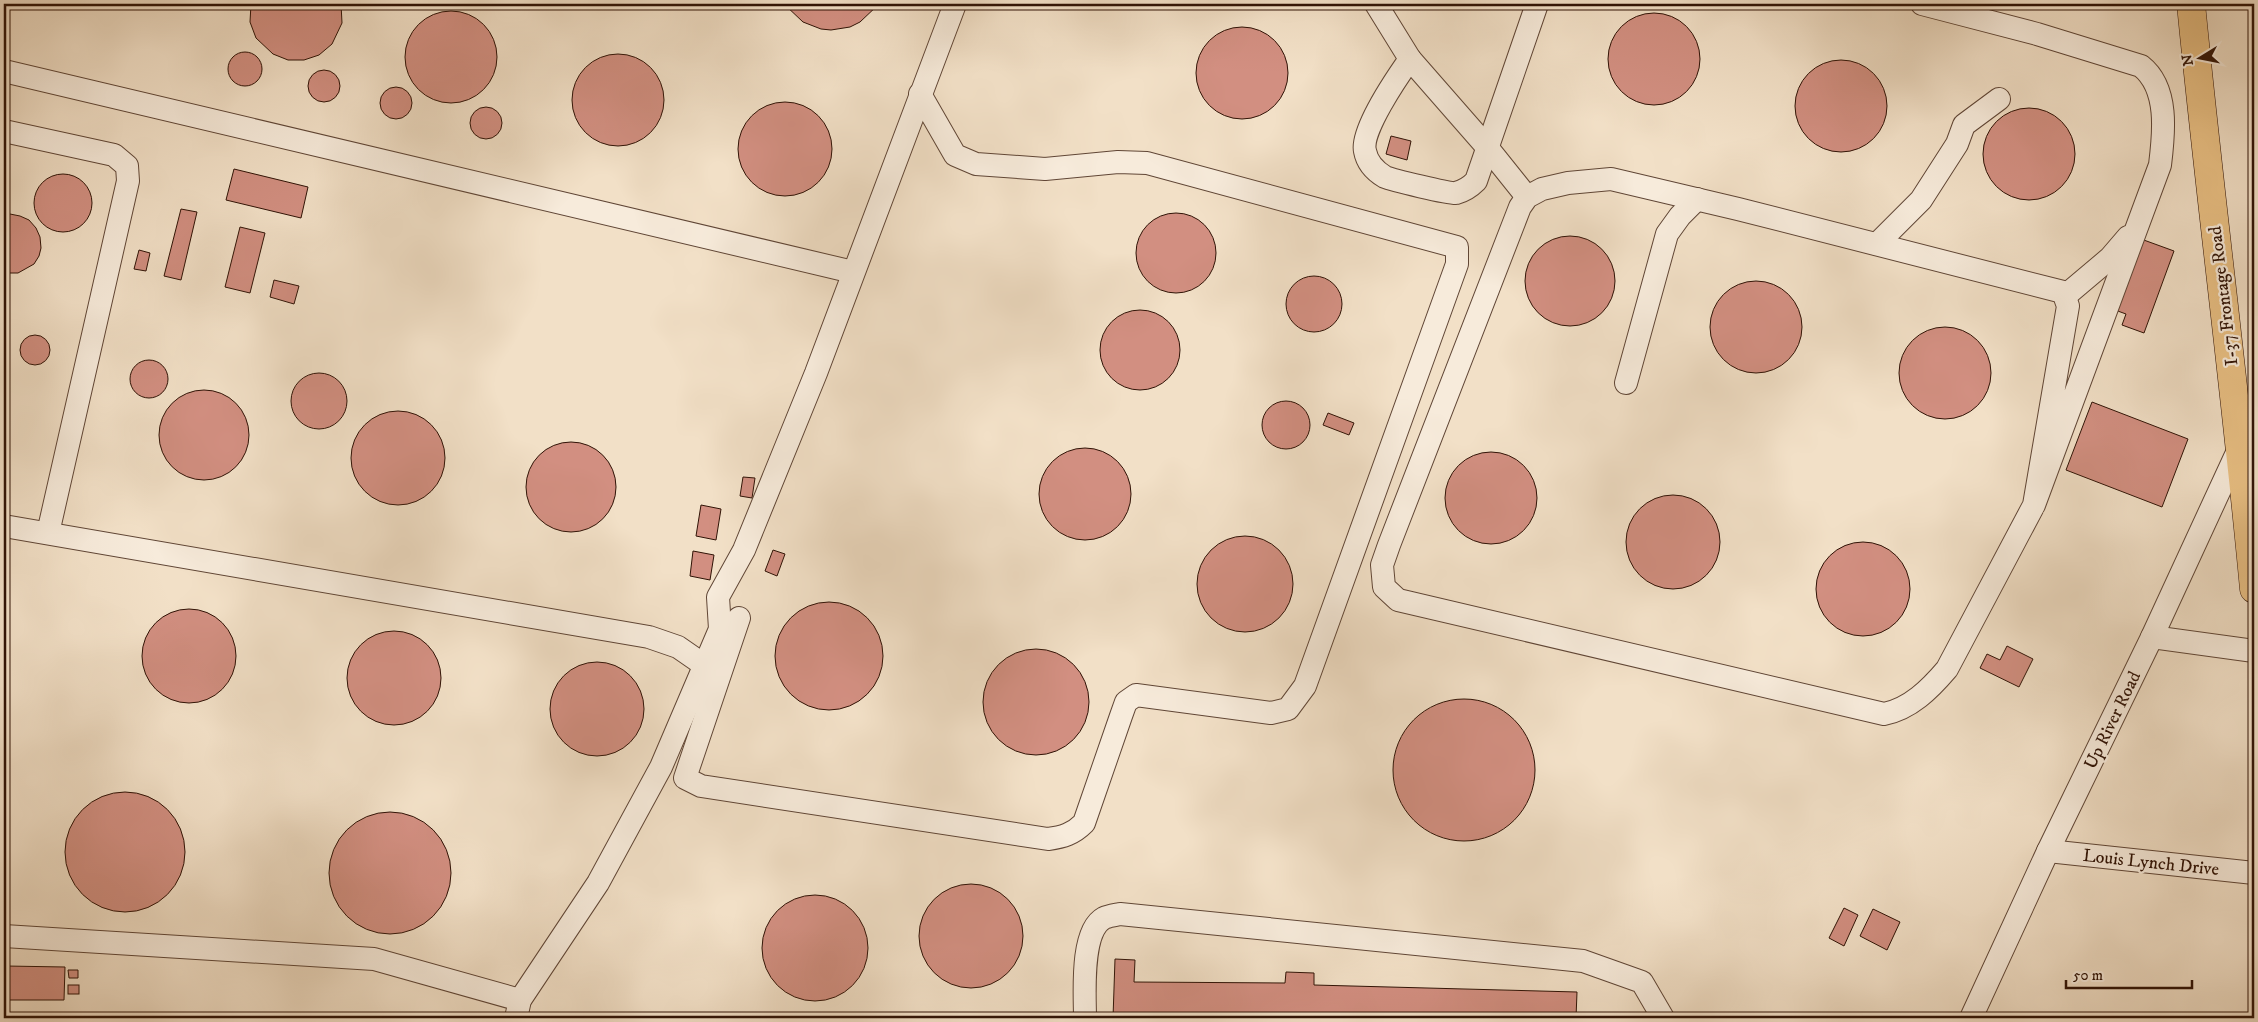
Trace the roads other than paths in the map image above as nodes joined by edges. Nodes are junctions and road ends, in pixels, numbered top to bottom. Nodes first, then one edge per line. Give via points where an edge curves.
1 (955, 4) edge
2 (1376, 4) edge
3 (1537, 4) edge
4 (1922, 4) edge
5 (2190, 4) edge
6 (1410, 59) junction
7 (4, 71) edge
8 (920, 94) junction
9 (1999, 99) dead end
10 (4, 131) edge
11 (1487, 147) junction
12 (1528, 197) junction
13 (1697, 199) junction
14 (2138, 225) junction
15 (1877, 244) junction
16 (853, 272) junction
17 (2065, 296) junction
18 (1626, 383) dead end
19 (2247, 433) edge
20 (2034, 505) junction
21 (4, 526) edge
22 (48, 533) junction
23 (2254, 589) edge
24 (739, 618) dead end
25 (2152, 637) junction
26 (2254, 651) edge
27 (704, 665) junction
28 (2048, 851) junction
29 (2254, 873) edge
30 (4, 936) edge
31 (518, 1009) edge
32 (1085, 1018) edge
33 (1662, 1018) edge
34 (1971, 1018) edge

1 - 8 street
2 - 6 street
3 - 11 street
4 - 14 street via 2037,34 2140,66 2150,73 2163,118 2164,136 2160,165
5 - 19 main road, I-37 Frontage Road via 2204,138
6 - 11 street
6 - 11 street via 1392,84 1366,133 1364,150 1371,166 1386,178 1454,193 1466,190 1476,181
7 - 16 street
8 - 16 street
8 - 24 street via 955,155 976,164 1046,169 1118,162 1147,164 1457,247 1457,264 1305,686 1288,709 1271,713 1136,695 1126,702 1084,823 1076,831 1048,839 701,786 685,778
9 - 15 street via 1964,125 1957,144 1922,200
10 - 22 street via 114,155 127,166 128,181
11 - 12 street
12 - 13 street via 1559,185 1611,179
12 - 20 street via 1520,207 1382,565 1384,587 1398,600 1884,714 1898,711 1932,687 1947,669
13 - 15 street
13 - 18 street via 1667,234
14 - 17 street via 2110,258
14 - 20 street
15 - 17 street via 2064,292
16 - 27 street via 744,550 718,597 720,628
17 - 20 street via 2068,306
19 - 23 main road, I-37 Frontage Road
19 - 25 street, Up River Road
21 - 22 street
22 - 27 street via 649,637 678,647
25 - 26 street
25 - 28 street, Up River Road
27 - 31 street via 661,767 598,883
28 - 29 street, Louis Lynch Drive
28 - 34 street, Up River Road
30 - 31 street via 374,959
32 - 33 street via 1086,954 1094,931 1104,918 1120,914 1583,962 1642,982

